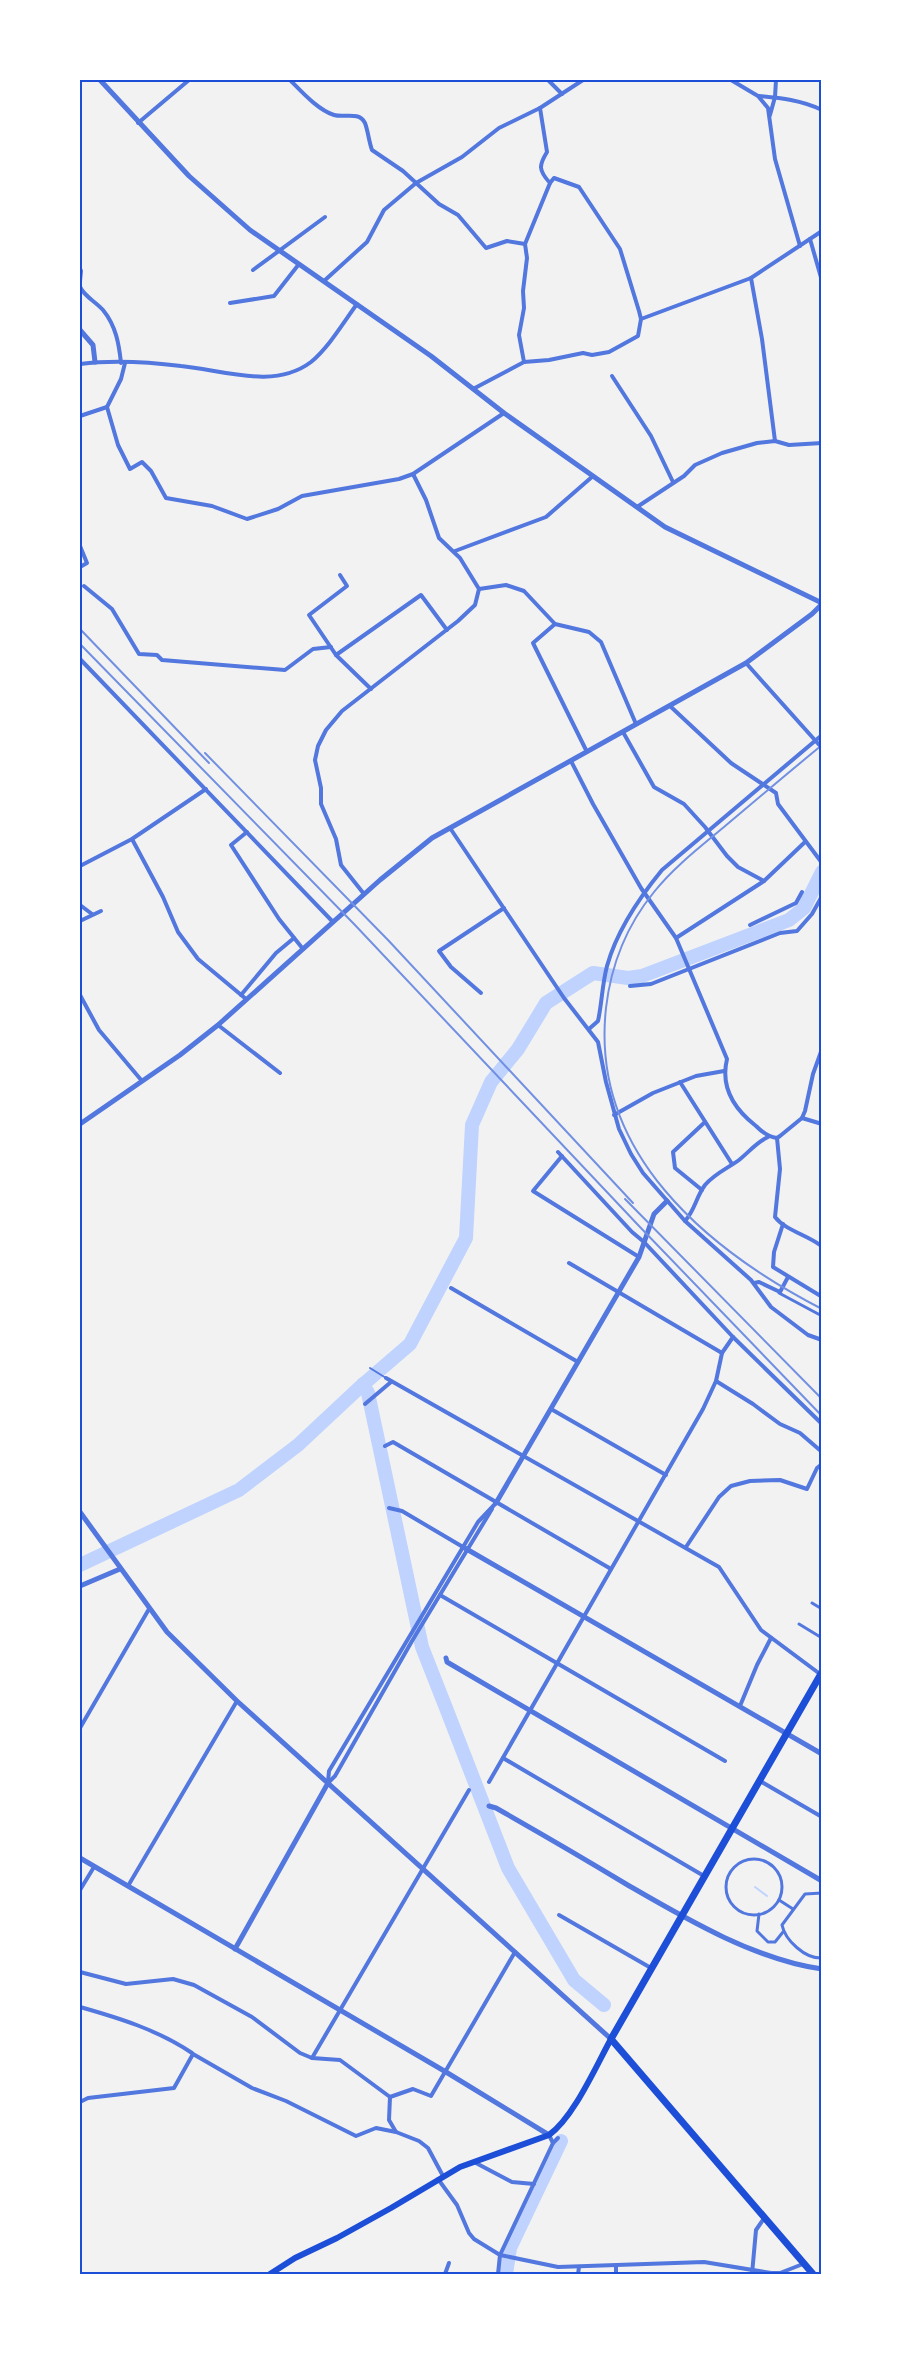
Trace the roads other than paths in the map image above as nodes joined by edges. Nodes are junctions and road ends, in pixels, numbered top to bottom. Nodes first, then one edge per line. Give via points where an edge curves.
1 (100, 80) edge
2 (189, 80) edge
3 (290, 80) edge
4 (548, 80) edge
5 (583, 80) edge
6 (731, 80) edge
7 (776, 80) edge
8 (562, 94) junction
9 (758, 96) junction
10 (775, 97) junction
11 (540, 108) junction
12 (822, 110) edge
13 (770, 116) junction
14 (138, 123) junction
15 (416, 183) junction
16 (550, 183) junction
17 (325, 217) dead end
18 (822, 231) edge
19 (810, 239) junction
20 (525, 244) junction
21 (800, 246) junction
22 (280, 251) junction
23 (299, 264) junction
24 (80, 269) edge
25 (253, 270) dead end
26 (751, 278) junction
27 (80, 281) edge
28 (324, 281) junction
29 (822, 281) edge
30 (80, 287) edge
31 (230, 303) dead end
32 (357, 304) junction
33 (640, 319) junction
34 (80, 330) edge
35 (95, 362) junction
36 (524, 362) junction
37 (123, 363) junction
38 (80, 364) edge
39 (612, 376) dead end
40 (473, 389) junction
41 (107, 407) junction
42 (504, 413) junction
43 (80, 416) edge
44 (775, 441) junction
45 (822, 443) edge
46 (413, 474) junction
47 (592, 476) junction
48 (674, 482) junction
49 (636, 508) junction
50 (80, 546) edge
51 (455, 551) junction
52 (80, 567) edge
53 (340, 575) dead end
54 (84, 586) dead end
55 (479, 589) junction
56 (822, 604) edge
57 (555, 624) junction
58 (447, 630) junction
59 (331, 647) junction
60 (336, 655) junction
61 (80, 659) edge
62 (746, 663) junction
63 (372, 689) junction
64 (670, 706) junction
65 (636, 724) junction
66 (623, 732) junction
67 (822, 735) edge
68 (815, 740) junction
69 (822, 748) edge
70 (587, 752) junction
71 (571, 760) junction
72 (763, 784) junction
73 (206, 789) junction
74 (449, 828) junction
75 (708, 831) junction
76 (247, 832) junction
77 (132, 839) junction
78 (805, 842) junction
79 (821, 862) edge
80 (80, 866) edge
81 (764, 881) junction
82 (645, 892) junction
83 (802, 892) dead end
84 (364, 894) junction
85 (822, 896) edge
86 (80, 905) edge
87 (504, 908) junction
88 (101, 911) dead end
89 (93, 915) junction
90 (80, 921) edge
91 (334, 922) junction
92 (750, 925) dead end
93 (294, 938) junction
94 (676, 938) junction
95 (304, 949) junction
96 (688, 967) junction
97 (630, 986) dead end
98 (481, 993) dead end
99 (80, 995) edge
100 (241, 995) junction
101 (247, 1000) junction
102 (218, 1025) junction
103 (589, 1029) junction
104 (822, 1049) edge
105 (724, 1071) junction
106 (280, 1073) dead end
107 (142, 1081) junction
108 (680, 1082) junction
109 (614, 1115) junction
110 (802, 1118) junction
111 (705, 1122) junction
112 (80, 1124) edge
113 (822, 1124) edge
114 (769, 1136) junction
115 (777, 1138) junction
116 (558, 1152) dead end
117 (562, 1156) junction
118 (732, 1164) junction
119 (702, 1191) junction
120 (667, 1201) junction
121 (685, 1221) junction
122 (783, 1224) junction
123 (644, 1242) junction
124 (820, 1245) edge
125 (639, 1257) junction
126 (569, 1263) dead end
127 (788, 1277) junction
128 (753, 1283) junction
129 (451, 1288) dead end
130 (619, 1292) junction
131 (779, 1293) dead end
132 (822, 1294) edge
133 (822, 1316) edge
134 (734, 1337) junction
135 (822, 1340) edge
136 (722, 1353) junction
137 (578, 1362) junction
138 (370, 1368) dead end
139 (386, 1378) joint
140 (391, 1382) junction
141 (716, 1382) junction
142 (366, 1404) dead end
143 (551, 1409) junction
144 (822, 1424) edge
145 (385, 1446) dead end
146 (822, 1452) edge
147 (524, 1457) junction
148 (822, 1464) edge
149 (666, 1475) junction
150 (496, 1503) junction
151 (389, 1508) dead end
152 (80, 1512) edge
153 (639, 1520) junction
154 (686, 1547) junction
155 (465, 1549) junction
156 (120, 1569) junction
157 (610, 1569) junction
158 (80, 1586) edge
159 (440, 1595) junction
160 (812, 1603) dead end
161 (149, 1609) junction
162 (822, 1609) edge
163 (584, 1616) junction
164 (799, 1624) dead end
165 (771, 1638) junction
166 (822, 1638) edge
167 (446, 1658) dead end
168 (557, 1663) junction
169 (821, 1673) edge
170 (237, 1701) junction
171 (740, 1706) junction
172 (530, 1710) junction
173 (80, 1728) edge
174 (786, 1734) junction
175 (822, 1754) edge
176 (502, 1758) junction
177 (724, 1761) dead end
178 (759, 1780) junction
179 (489, 1782) dead end
180 (328, 1783) junction
181 (469, 1790) dead end
182 (489, 1806) dead end
183 (822, 1817) edge
184 (732, 1828) junction
185 (80, 1858) edge
186 (94, 1867) junction
187 (423, 1868) junction
188 (704, 1876) junction
189 (822, 1881) edge
190 (128, 1886) junction
191 (80, 1890) edge
192 (822, 1893) edge
193 (779, 1900) junction
194 (793, 1909) junction
195 (759, 1914) junction
196 (559, 1915) dead end
197 (680, 1916) junction
198 (783, 1932) junction
199 (235, 1949) junction
200 (515, 1951) junction
201 (822, 1958) edge
202 (651, 1968) junction
203 (822, 1969) edge
204 (80, 1972) edge
205 (80, 2007) edge
206 (341, 2010) junction
207 (611, 2038) junction
208 (193, 2054) junction
209 (312, 2058) junction
210 (446, 2072) junction
211 (390, 2097) junction
212 (80, 2102) edge
213 (396, 2132) junction
214 (549, 2135) junction
215 (558, 2138) dead end
216 (553, 2143) junction
217 (473, 2162) junction
218 (440, 2177) junction
219 (534, 2184) junction
220 (765, 2217) junction
221 (502, 2255) junction
222 (449, 2263) dead end
223 (804, 2264) junction
224 (616, 2265) junction
225 (579, 2267) junction
226 (752, 2272) edge
227 (270, 2274) edge
228 (445, 2274) edge
229 (498, 2274) edge
230 (578, 2274) edge
231 (616, 2274) edge
232 (813, 2274) edge

1 - 14 street
2 - 14 street
3 - 15 street via 332,114 360,118 372,150
4 - 8 street
5 - 8 street
6 - 9 street
7 - 10 street
8 - 11 street
9 - 10 street
9 - 13 street
10 - 12 street via 802,101
10 - 13 street
11 - 15 street via 499,128 462,157
11 - 16 street via 547,152 540,166
13 - 21 street via 776,159
14 - 22 street via 206,192
15 - 20 street via 458,215 486,248 507,242
15 - 28 street via 384,210 367,242
16 - 20 street
16 - 33 street via 555,178 579,187 614,237
17 - 22 street
18 - 19 street
19 - 21 street
19 - 29 street
20 - 36 street via 524,308 519,335
21 - 26 street
22 - 23 street
22 - 25 street
23 - 28 street
23 - 31 street via 274,296
24 - 27 street
26 - 33 street
26 - 44 street
28 - 32 street
30 - 37 street via 103,310 116,331
32 - 37 street via 311,361 281,376 265,378 178,365
32 - 40 street
33 - 36 street via 638,336 609,352 583,352
34 - 35 street via 93,345
35 - 37 street
35 - 38 street
36 - 40 street
37 - 41 street via 121,379
39 - 48 street via 651,436
40 - 42 street
41 - 43 street
41 - 46 street via 130,469 142,462 166,498 247,519 302,496
42 - 46 street
42 - 47 street
44 - 45 street via 789,445
44 - 48 street via 711,457
46 - 51 street via 439,538
47 - 49 street
47 - 51 street via 546,517
48 - 49 street
49 - 56 street via 695,542
50 - 52 street via 87,563
51 - 55 street
53 - 59 street via 347,586 309,615
54 - 59 street via 112,609 139,654 157,655 162,660 285,670 313,649
55 - 57 street via 506,585 524,591
55 - 58 street via 475,605
56 - 62 street
57 - 65 street via 589,632 601,642
57 - 70 street via 533,643
58 - 60 street via 421,595
58 - 63 street
59 - 60 street
60 - 63 street
61 - 73 street
62 - 64 street
62 - 68 street
63 - 84 street via 342,711 326,730 315,760 321,804 336,839 341,865
64 - 65 street
64 - 72 street via 731,763
65 - 66 street
66 - 70 street
66 - 75 street via 654,787 684,804
67 - 68 street
68 - 69 street
68 - 72 street
70 - 71 street
71 - 74 street
71 - 82 street
72 - 75 street
72 - 78 street via 776,793 778,804
73 - 76 street
73 - 77 street
74 - 84 street
74 - 87 street
75 - 81 street via 738,867
75 - 82 street via 662,870
76 - 91 street
76 - 93 street via 231,845
77 - 80 street
77 - 100 street via 178,932 198,959
78 - 79 street
78 - 81 street
81 - 94 street
82 - 94 street
82 - 103 street via 606,968 598,1021
83 - 92 street via 796,903
84 - 91 street
85 - 96 street via 797,931 780,933
86 - 89 street
87 - 98 street via 439,951
87 - 103 street
88 - 89 street
89 - 90 street
91 - 95 street
93 - 95 street
93 - 100 street
94 - 96 street
95 - 101 street
96 - 97 street via 651,984
96 - 105 street via 727,1059
99 - 107 street via 99,1030
100 - 101 street
101 - 102 street
102 - 106 street
102 - 107 street
103 - 109 street via 598,1042
104 - 110 street
105 - 108 street
105 - 114 street via 736,1110
107 - 112 street
108 - 109 street
108 - 111 street
109 - 120 street via 631,1154
110 - 113 street
110 - 115 street
111 - 118 street
111 - 119 street via 673,1152 675,1168
114 - 115 street
114 - 118 street
115 - 122 street via 780,1169 775,1217
116 - 117 street
117 - 123 street
117 - 125 street via 533,1191
118 - 119 street
119 - 121 street
120 - 121 street
120 - 123 street via 654,1214
121 - 128 street
122 - 124 street
122 - 127 street via 773,1267
123 - 125 street
123 - 134 street
125 - 130 street
126 - 130 street
127 - 128 street via 780,1292
127 - 132 street
128 - 135 street via 771,1307 808,1335
129 - 137 street
130 - 136 street
130 - 137 street
131 - 133 street
134 - 136 street
134 - 144 street
136 - 141 street
137 - 143 street
138 - 139 lane
139 - 140 street
140 - 142 street
140 - 147 street
141 - 146 street via 800,1433
141 - 149 street
143 - 147 street
143 - 149 street
145 - 150 street via 393,1442
147 - 150 street
147 - 153 street
148 - 154 street via 807,1489 780,1479 730,1486
149 - 153 street
150 - 155 street
150 - 157 street
151 - 155 street
152 - 156 street
153 - 154 street
153 - 157 street
154 - 165 street via 725,1572 753,1620
155 - 159 street
155 - 163 street
155 - 180 street via 410,1632 329,1771
156 - 158 street
156 - 161 street
157 - 163 street
159 - 168 street
159 - 180 street
160 - 162 street
161 - 170 street
161 - 173 street
163 - 168 street
163 - 171 street
164 - 166 street
165 - 169 street
165 - 171 street
167 - 172 street
168 - 172 street
168 - 177 street
169 - 174 main road
170 - 180 street
170 - 190 street
171 - 174 street
172 - 176 street
172 - 184 street
174 - 175 street
174 - 178 main road
176 - 179 street
176 - 188 street
178 - 183 street
178 - 184 main road
180 - 187 street
180 - 199 street
181 - 187 street
182 - 197 street
184 - 188 main road
184 - 189 street
185 - 186 street
186 - 190 street
186 - 191 street
187 - 200 street
187 - 206 street
188 - 197 main road
190 - 199 street
192 - 194 street via 805,1894
193 - 194 street
193 - 195 street
193 - 195 street via 782,1882 773,1866 754,1859 737,1864 727,1878 728,1898 740,1911
194 - 198 street via 782,1925
195 - 198 street via 757,1931 768,1941 775,1942
196 - 202 street
197 - 202 main road
197 - 203 street via 774,1956
198 - 201 street via 810,1956
199 - 206 street
200 - 207 street
200 - 210 street
202 - 207 main road
204 - 209 street via 126,1984 173,1979 194,1985 252,2017
205 - 208 street via 171,2039
206 - 209 street
206 - 210 street
207 - 214 main road via 572,2110
207 - 220 main road
208 - 212 street via 174,2088
208 - 213 street via 252,2088 356,2136 376,2128
209 - 211 street via 340,2060
210 - 211 street via 430,2096 413,2089
210 - 214 street
211 - 213 street via 389,2120
213 - 218 street via 428,2148
214 - 216 street
214 - 217 main road
215 - 216 street
216 - 219 street
217 - 218 main road
217 - 219 street via 512,2182
218 - 221 street via 474,2239
218 - 227 main road
219 - 221 street
220 - 223 main road
220 - 226 street via 756,2230
221 - 225 street via 558,2267
221 - 229 street
222 - 228 street
223 - 226 street via 780,2273
223 - 232 main road
224 - 225 street
224 - 226 street via 704,2262
224 - 231 street
225 - 230 street

